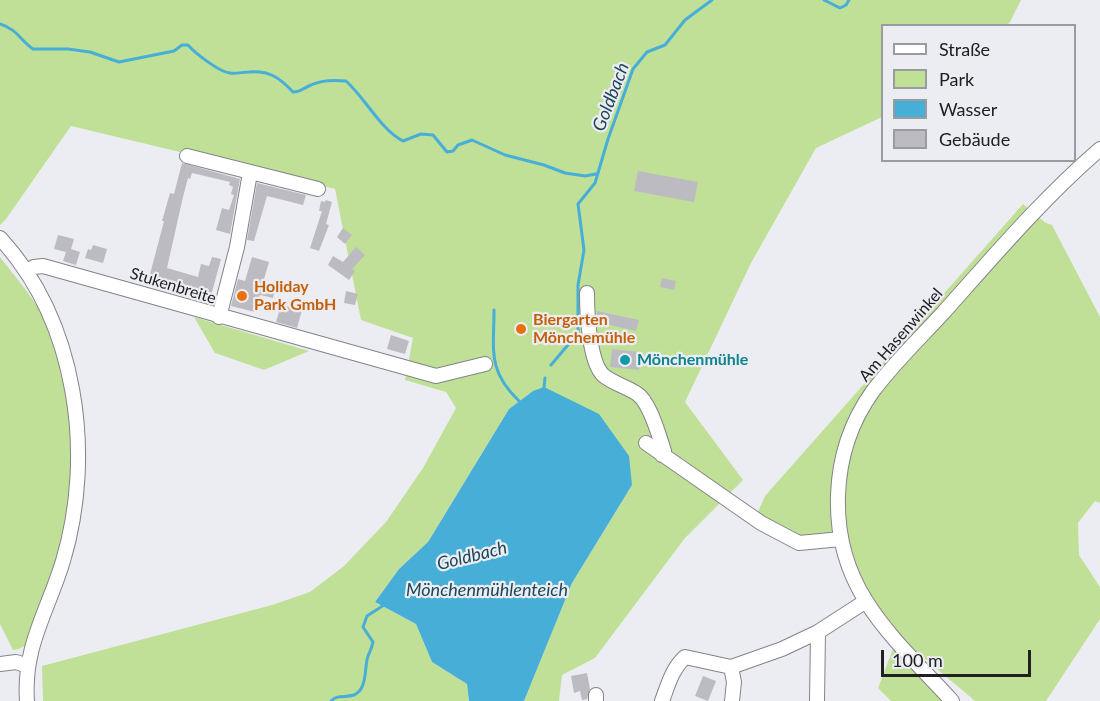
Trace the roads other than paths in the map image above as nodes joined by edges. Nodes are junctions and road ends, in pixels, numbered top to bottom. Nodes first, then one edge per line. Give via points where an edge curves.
1 (1100, 149) edge
2 (187, 156) dead end
3 (250, 173) junction
4 (318, 189) dead end
5 (0, 238) edge
6 (26, 271) junction
7 (587, 293) dead end
8 (219, 317) junction
9 (484, 364) dead end
10 (646, 443) dead end
11 (662, 455) junction
12 (841, 539) junction
13 (866, 601) junction
14 (818, 632) junction
15 (0, 664) edge
16 (28, 666) junction
17 (731, 667) junction
18 (27, 701) edge
19 (662, 701) edge
20 (732, 701) edge
21 (817, 701) edge
22 (952, 701) edge

1 - 12 street, Am Hasenwinkel via 1039,207 872,392 852,429 840,467 837,509
2 - 3 street
3 - 4 street
3 - 8 street
5 - 6 street
6 - 8 street, Stukenbreite via 43,266
6 - 16 street via 52,320 67,368 76,416 78,465 69,538
7 - 11 street via 588,328 597,363 603,375 639,395 656,425
8 - 9 street, Stukenbreite via 436,376
10 - 11 street
11 - 12 street via 761,524 799,543
12 - 13 street, Am Hasenwinkel
13 - 14 street
13 - 22 street, Am Hasenwinkel
14 - 17 street
14 - 21 street
15 - 16 street via 16,662
16 - 18 street
17 - 19 street via 685,657 671,676
17 - 20 street

